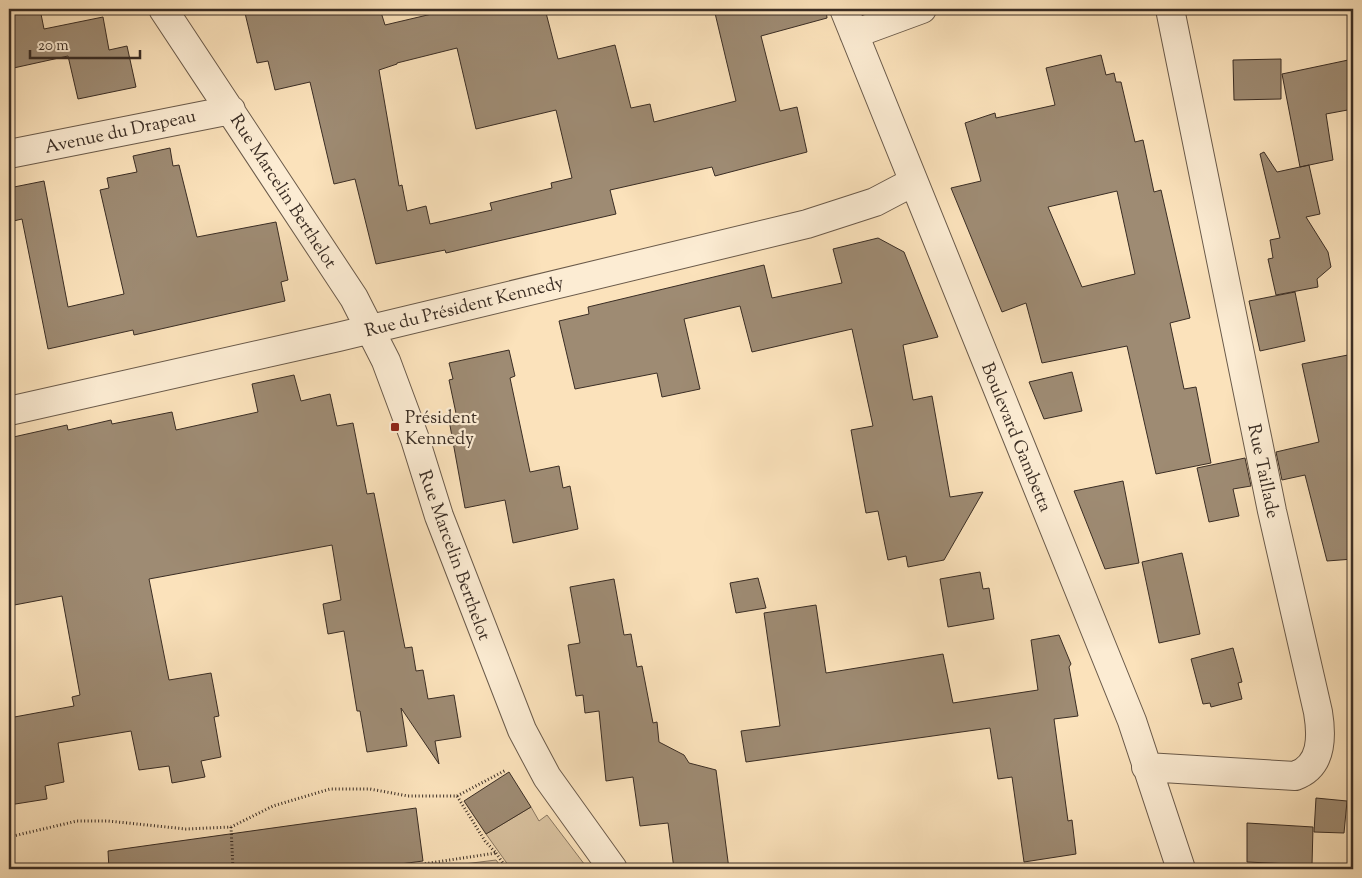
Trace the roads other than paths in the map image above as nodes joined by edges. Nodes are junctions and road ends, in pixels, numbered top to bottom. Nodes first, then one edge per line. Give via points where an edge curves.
1 (163, 9) edge
2 (844, 9) edge
3 (922, 9) edge
4 (1170, 9) edge
5 (854, 34) junction
6 (231, 110) junction
7 (9, 154) edge
8 (913, 182) junction
9 (371, 328) junction
10 (9, 411) edge
11 (1146, 767) junction
12 (613, 869) edge
13 (1181, 869) edge

1 - 6 street, Rue Marcelin Berthelot
2 - 5 street, Boulevard Gambetta
3 - 5 street
4 - 11 street, Rue Taillade via 1321,736 1320,748 1310,767 1295,776
5 - 8 street, Boulevard Gambetta
6 - 7 street, Avenue du Drapeau
6 - 9 street, Rue Marcelin Berthelot
8 - 9 street, Rue du Président Kennedy via 875,202 807,224
8 - 11 street, Boulevard Gambetta via 1132,722
9 - 10 street, Rue du Président Kennedy
9 - 12 street, Rue Marcelin Berthelot via 522,730 548,777
11 - 13 street, Boulevard Gambetta

